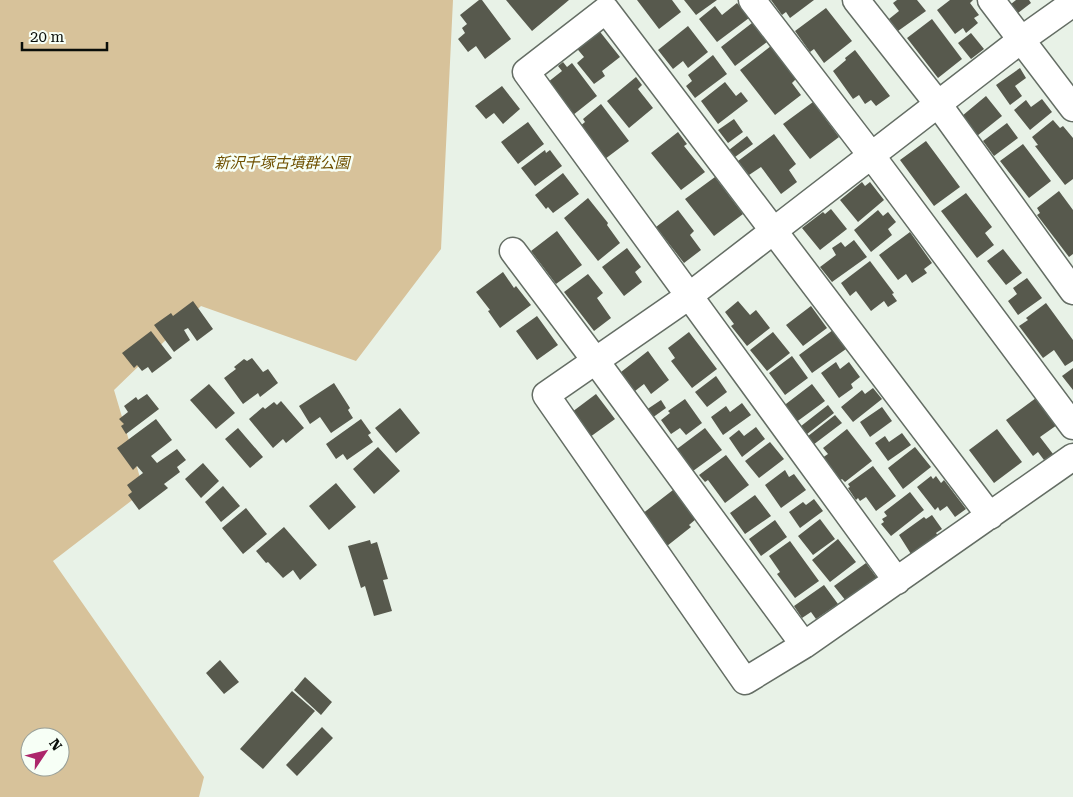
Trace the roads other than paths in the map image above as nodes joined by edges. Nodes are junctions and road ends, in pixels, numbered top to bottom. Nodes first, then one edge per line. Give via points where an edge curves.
1 (752, 0) edge
2 (856, 0) edge
3 (991, 0) edge
4 (1073, 3) edge
5 (1021, 40) junction
6 (938, 104) junction
7 (1073, 108) edge
8 (871, 155) junction
9 (774, 230) junction
10 (513, 251) dead end
11 (1073, 291) edge
12 (689, 296) junction
13 (596, 360) junction
14 (1073, 426) edge
15 (1073, 457) edge
16 (990, 516) junction
17 (897, 581) junction
18 (804, 646) junction

1 - 8 street
2 - 6 street
3 - 5 street
4 - 5 street
5 - 6 street
5 - 7 street
6 - 8 street
6 - 11 street
8 - 9 street
8 - 14 street
9 - 12 street
9 - 12 street via 606,10 526,72
9 - 16 street
10 - 13 street
12 - 13 street
12 - 17 street
13 - 18 street
13 - 18 street via 546,395 745,681
15 - 16 street
16 - 17 street
17 - 18 street

